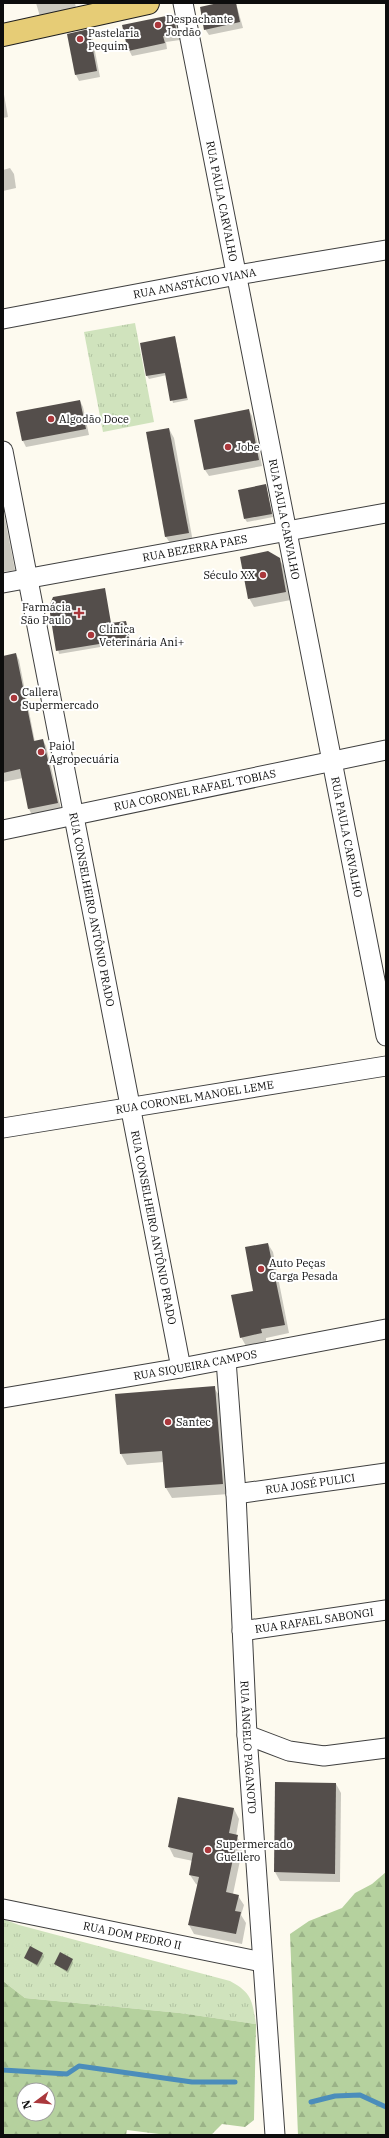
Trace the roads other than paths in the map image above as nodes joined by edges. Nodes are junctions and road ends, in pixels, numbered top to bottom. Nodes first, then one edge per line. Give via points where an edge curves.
1 (148, 3) edge
2 (183, 3) edge
3 (3, 35) edge
4 (386, 250) edge
5 (237, 275) junction
6 (3, 319) edge
7 (3, 451) edge
8 (386, 513) edge
9 (287, 532) junction
10 (26, 578) junction
11 (3, 583) edge
12 (386, 750) edge
13 (330, 761) junction
14 (73, 816) junction
15 (3, 830) edge
16 (386, 1036) edge
17 (386, 1066) edge
18 (130, 1106) junction
19 (3, 1128) edge
20 (386, 1329) edge
21 (226, 1360) junction
22 (181, 1368) junction
23 (3, 1398) edge
24 (386, 1473) edge
25 (236, 1494) junction
26 (386, 1610) edge
27 (242, 1631) junction
28 (247, 1735) junction
29 (386, 1748) edge
30 (3, 1908) edge
31 (262, 1962) junction
32 (275, 2135) edge

1 - 3 main road
2 - 5 street, RUA PAULA CARVALHO
4 - 5 street, RUA ANASTÁCIO VIANA
5 - 6 street, RUA ANASTÁCIO VIANA
5 - 9 street, RUA PAULA CARVALHO
7 - 10 street, RUA CONSELHEIRO ANTÔNIO PRADO
8 - 9 street, RUA BEZERRA PAES
9 - 10 street, RUA BEZERRA PAES
9 - 13 street, RUA PAULA CARVALHO
10 - 11 street, RUA BEZERRA PAES
10 - 14 street, RUA CONSELHEIRO ANTÔNIO PRADO
12 - 13 street, RUA CORONEL RAFAEL TOBIAS
13 - 14 street, RUA CORONEL RAFAEL TOBIAS
13 - 16 street, RUA PAULA CARVALHO
14 - 15 street, RUA CORONEL RAFAEL TOBIAS
14 - 18 street, RUA CONSELHEIRO ANTÔNIO PRADO
17 - 18 street, RUA CORONEL MANOEL LEME
18 - 19 street, RUA CORONEL MANOEL LEME
18 - 22 street, RUA CONSELHEIRO ANTÔNIO PRADO
20 - 21 street, RUA SIQUEIRA CAMPOS
21 - 22 street, RUA SIQUEIRA CAMPOS
21 - 25 street, RUA ÂNGELO PAGANOTO
22 - 23 street, RUA SIQUEIRA CAMPOS
24 - 25 street, RUA JOSÉ PULICI
25 - 27 street, RUA ÂNGELO PAGANOTO
26 - 27 street, RUA RAFAEL SABONGI
27 - 28 street, RUA ÂNGELO PAGANOTO
28 - 29 street via 289,1751 324,1756
28 - 31 street, RUA ÂNGELO PAGANOTO
30 - 31 street, RUA DOM PEDRO II
31 - 32 street, RUA ÂNGELO PAGANOTO

